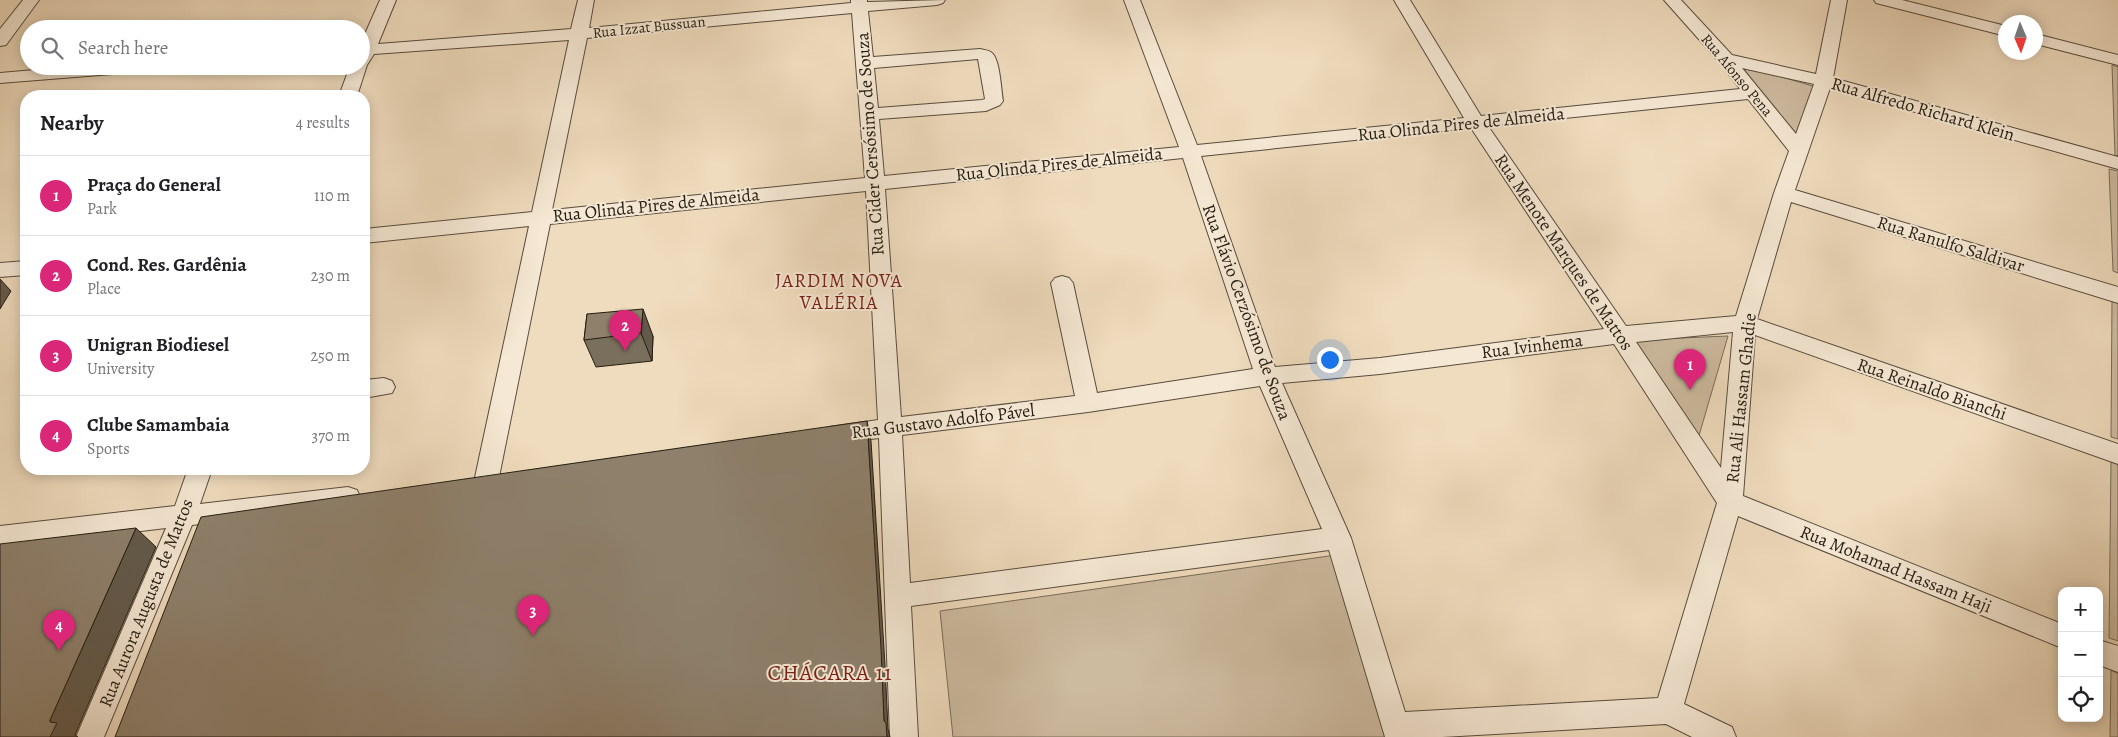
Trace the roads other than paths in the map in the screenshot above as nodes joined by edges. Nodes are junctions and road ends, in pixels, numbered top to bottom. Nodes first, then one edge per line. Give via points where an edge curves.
1 (32, 0) edge
2 (388, 0) edge
3 (586, 0) edge
4 (937, 0) edge
5 (1132, 0) edge
6 (1402, 0) edge
7 (1672, 0) edge
8 (1839, 0) edge
9 (1882, 0) edge
10 (859, 3) edge
11 (1998, 29) edge
12 (578, 34) junction
13 (370, 39) edge
14 (0, 41) edge
15 (2043, 41) edge
16 (370, 53) edge
17 (1726, 59) junction
18 (2118, 60) edge
19 (865, 63) junction
20 (38, 75) edge
21 (356, 75) edge
22 (0, 78) edge
23 (1824, 81) junction
24 (350, 90) edge
25 (1753, 93) junction
26 (869, 114) junction
27 (1476, 122) junction
28 (1190, 152) junction
29 (1800, 152) junction
30 (2118, 163) edge
31 (875, 182) junction
32 (1784, 193) junction
33 (541, 217) junction
34 (370, 235) edge
35 (20, 268) edge
36 (0, 270) edge
37 (1062, 283) dead end
38 (2118, 295) edge
39 (1745, 323) junction
40 (1620, 335) junction
41 (1380, 366) joint
42 (1267, 376) junction
43 (1088, 403) junction
44 (890, 427) junction
45 (821, 436) edge
46 (2118, 454) edge
47 (198, 475) edge
48 (486, 481) edge
49 (369, 494) edge
50 (1730, 502) junction
51 (184, 515) junction
52 (0, 537) edge
53 (1338, 538) junction
54 (897, 596) junction
55 (2058, 634) edge
56 (2103, 653) edge
57 (2118, 659) edge
58 (1668, 711) junction
59 (1398, 732) edge
60 (90, 737) edge
61 (904, 737) edge
62 (1722, 737) edge

1 - 14 street
2 - 13 street
3 - 12 street
4 - 10 street, Rua Izzat Bussuan
5 - 28 street, Rua Flávio Cerzósimo de Souza
6 - 27 street, Rua Menote Marques de Mattos
7 - 17 street, Rua Afonso Pena
8 - 23 street, Rua Ali Hassam Ghadie
9 - 11 street
10 - 12 street, Rua Izzat Bussuan
10 - 19 street, Rua Cider Cersósimo de Souza
12 - 16 street, Rua Izzat Bussuan
12 - 33 street
15 - 18 street
17 - 23 street, Rua Alfredo Richard Klein
17 - 25 street, Rua Afonso Pena
19 - 26 street, Rua Cider Cersósimo de Souza
19 - 26 street via 980,54 988,60 994,101 986,105
20 - 22 street
21 - 24 street
23 - 29 street, Rua Ali Hassam Ghadie
23 - 30 street, Rua Alfredo Richard Klein
25 - 27 street, Rua Olinda Pires de Almeida
25 - 29 street, Rua Afonso Pena
26 - 31 street, Rua Cider Cersósimo de Souza
27 - 28 street, Rua Olinda Pires de Almeida
27 - 40 street, Rua Menote Marques de Mattos
28 - 31 street, Rua Olinda Pires de Almeida
28 - 42 street, Rua Flávio Cerzósimo de Souza
29 - 32 street, Rua Ali Hassam Ghadie
31 - 33 street, Rua Olinda Pires de Almeida
31 - 44 street, Rua Cider Cersósimo de Souza
32 - 38 street, Rua Ranulfo Saldivar
32 - 39 street, Rua Ali Hassam Ghadie
33 - 34 street, Rua Olinda Pires de Almeida
33 - 48 street
35 - 36 street
37 - 43 street
39 - 40 street, Rua Ivinhema
39 - 46 street, Rua Reinaldo Bianchi
39 - 50 street, Rua Ali Hassam Ghadie
40 - 41 street, Rua Ivinhema
40 - 50 street, Rua Menote Marques de Mattos
41 - 42 street, Rua Gustavo Adolfo Pável
42 - 43 street, Rua Gustavo Adolfo Pável
42 - 53 street, Rua Flávio Cerzósimo de Souza
43 - 44 street, Rua Gustavo Adolfo Pável
44 - 45 street, Rua Gustavo Adolfo Pável
44 - 54 street, Rua Cider Cersósimo de Souza
47 - 51 street, Rua Aurora Augusta de Mattos
49 - 51 street
50 - 55 street, Rua Mohamad Hassam Haji
50 - 58 street, Rua Ali Hassam Ghadie
51 - 52 street
51 - 60 street, Rua Aurora Augusta de Mattos
53 - 54 street
53 - 59 street, Rua Flávio Cerzósimo de Souza
54 - 61 street, Rua Cider Cersósimo de Souza
56 - 57 street
58 - 59 street
58 - 62 street

